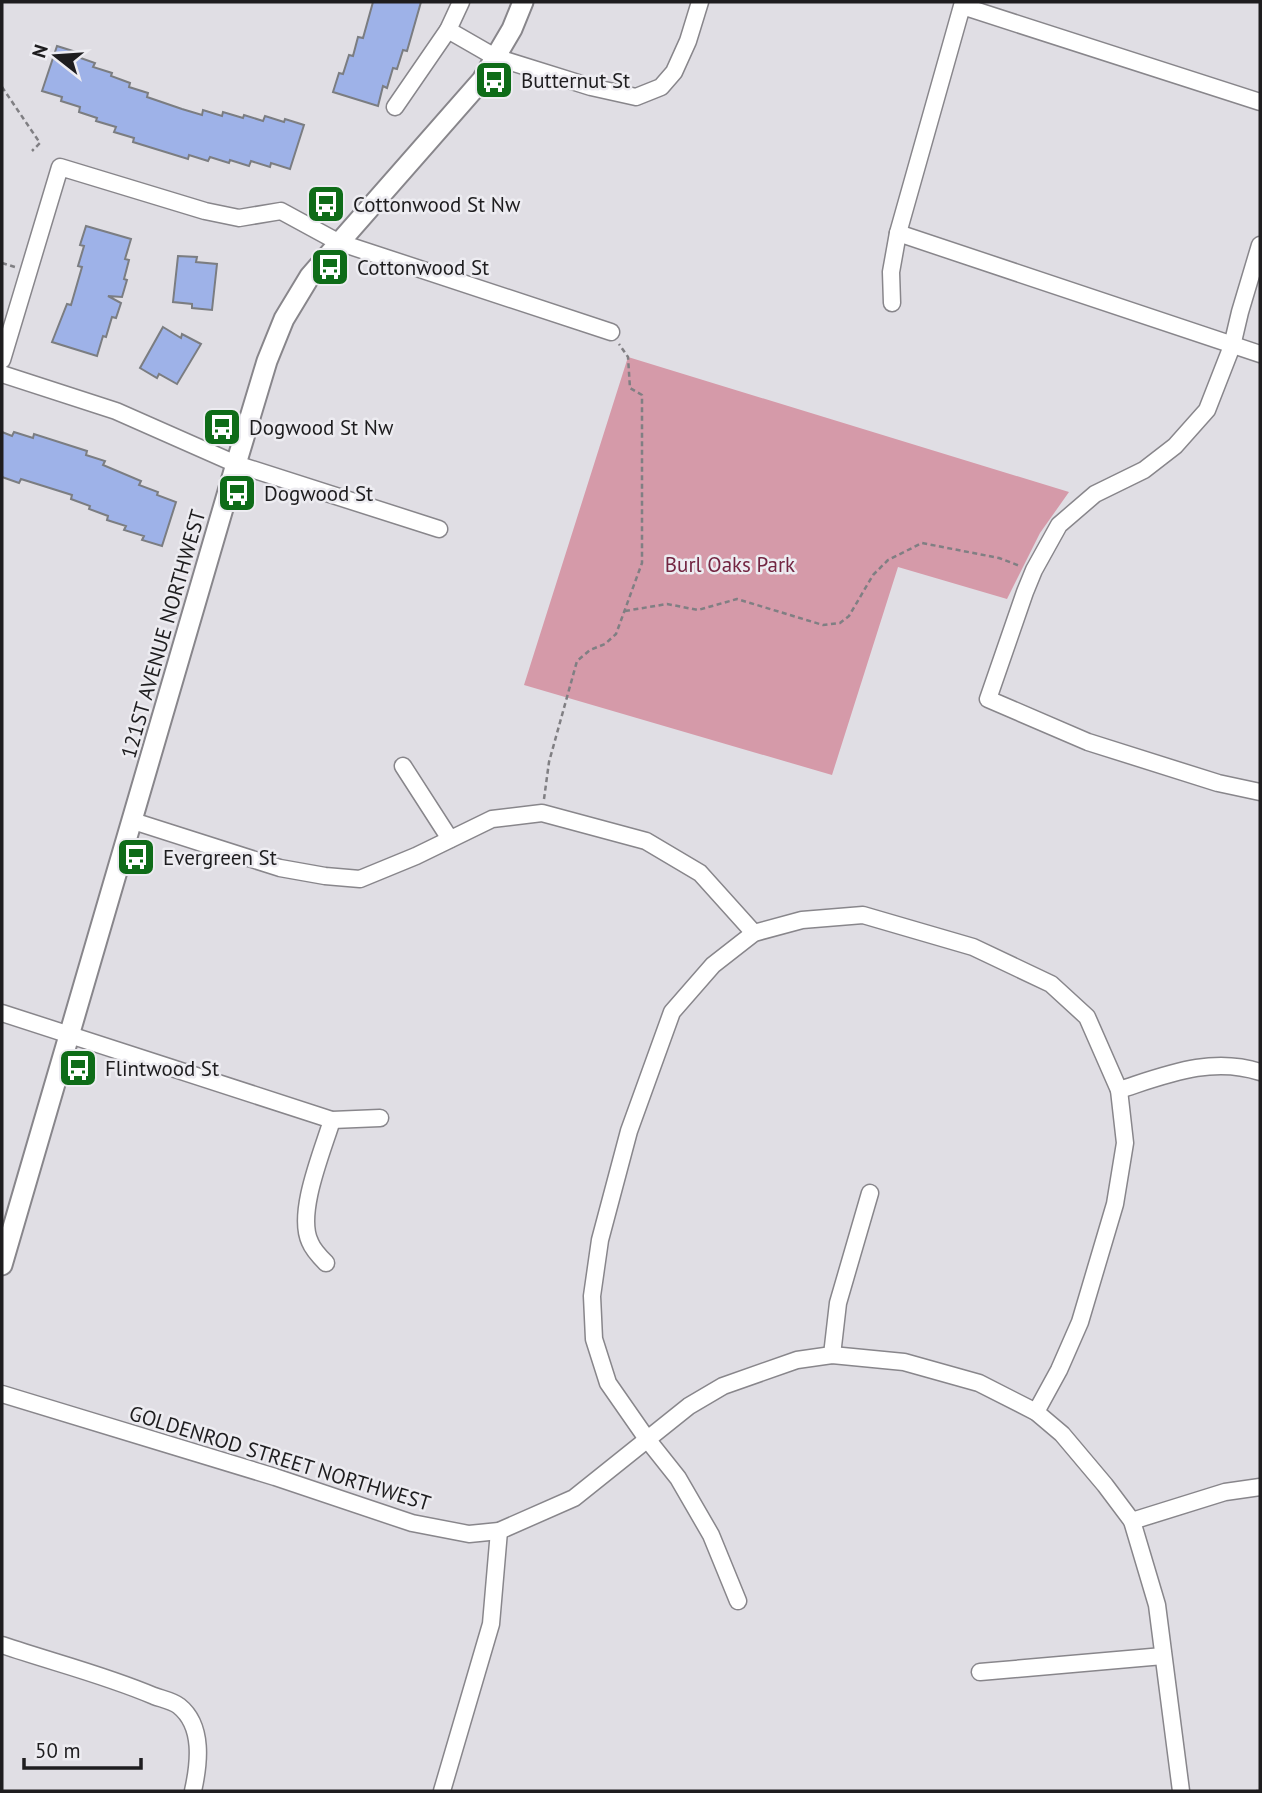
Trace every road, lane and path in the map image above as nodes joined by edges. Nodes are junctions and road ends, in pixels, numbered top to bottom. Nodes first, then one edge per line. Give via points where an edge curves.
1 (461, 2) edge
2 (523, 2) edge
3 (699, 2) edge
4 (448, 30) junction
5 (495, 57) junction
6 (2, 87) edge
7 (1260, 102) edge
8 (395, 107) dead end
9 (32, 151) dead end
10 (898, 233) junction
11 (338, 243) junction
12 (1260, 246) edge
13 (892, 303) dead end
14 (611, 332) joint
15 (1233, 346) junction
16 (1260, 354) edge
17 (2, 360) edge
18 (2, 374) edge
19 (236, 464) junction
20 (439, 529) dead end
21 (1034, 570) junction
22 (625, 611) junction
23 (403, 765) dead end
24 (1260, 792) edge
25 (542, 813) junction
26 (133, 821) junction
27 (450, 839) junction
28 (754, 933) junction
29 (2, 1013) edge
30 (70, 1035) junction
31 (1260, 1072) edge
32 (1119, 1090) junction
33 (380, 1118) dead end
34 (332, 1120) junction
35 (870, 1193) dead end
36 (326, 1263) dead end
37 (2, 1265) edge
38 (832, 1354) junction
39 (2, 1394) edge
40 (1036, 1412) junction
41 (647, 1438) junction
42 (1260, 1487) edge
43 (1132, 1521) junction
44 (499, 1531) junction
45 (738, 1601) dead end
46 (2, 1646) edge
47 (1163, 1656) junction
48 (980, 1672) dead end
49 (448, 1790) edge
50 (192, 1791) edge
51 (1181, 1791) edge

1 - 4 street
2 - 5 street, 121ST AVENUE NORTHWEST
3 - 5 street via 674,72 661,87 636,97
4 - 5 street
4 - 8 street
5 - 11 street, 121ST AVENUE NORTHWEST via 482,80
6 - 9 path via 40,143
7 - 10 street via 962,6
10 - 13 street via 891,272
10 - 15 street
11 - 14 street
11 - 17 street via 281,211 239,218 216,214 60,167
11 - 19 street, 121ST AVENUE NORTHWEST via 310,276 284,319
12 - 15 street
14 - 22 path via 628,358 630,388 642,395 642,563
15 - 16 street
15 - 21 street via 1207,410 1175,446 1144,470 1096,495 1059,525
18 - 19 street via 116,411
19 - 20 street
19 - 26 street, 121ST AVENUE NORTHWEST
21 - 22 path via 922,543 888,560 840,623 822,625 737,599 698,610 667,604
21 - 24 street via 988,699 1088,742
22 - 25 path via 616,634 577,661 549,762
23 - 27 street
25 - 27 street via 492,819
25 - 28 street via 646,841 700,873
26 - 27 street via 280,868 359,879
26 - 30 street, 121ST AVENUE NORTHWEST
28 - 32 street via 802,920 863,915 973,947 1051,984 1087,1017
28 - 41 street via 712,965 673,1012 629,1131 600,1240 592,1296 594,1339 608,1383
29 - 30 street
30 - 34 street
30 - 37 street, 121ST AVENUE NORTHWEST
31 - 32 street via 1213,1064
32 - 40 street via 1125,1143 1115,1204 1080,1322
33 - 34 street
34 - 36 street via 306,1219 308,1240
35 - 38 street via 838,1303
38 - 40 street, GOLDENROD STREET NORTHWEST via 904,1362 946,1373 979,1383
38 - 41 street, GOLDENROD STREET NORTHWEST via 797,1360 723,1386
39 - 44 street, GOLDENROD STREET NORTHWEST via 412,1523 469,1534
40 - 43 street, GOLDENROD STREET NORTHWEST via 1062,1434
41 - 44 street, GOLDENROD STREET NORTHWEST via 574,1499
41 - 45 street via 678,1478 711,1535
42 - 43 street via 1225,1492
43 - 47 street, GOLDENROD STREET NORTHWEST via 1157,1605
44 - 49 street via 491,1624
46 - 50 street via 179,1706 198,1738
47 - 48 street
47 - 51 street, GOLDENROD STREET NORTHWEST

